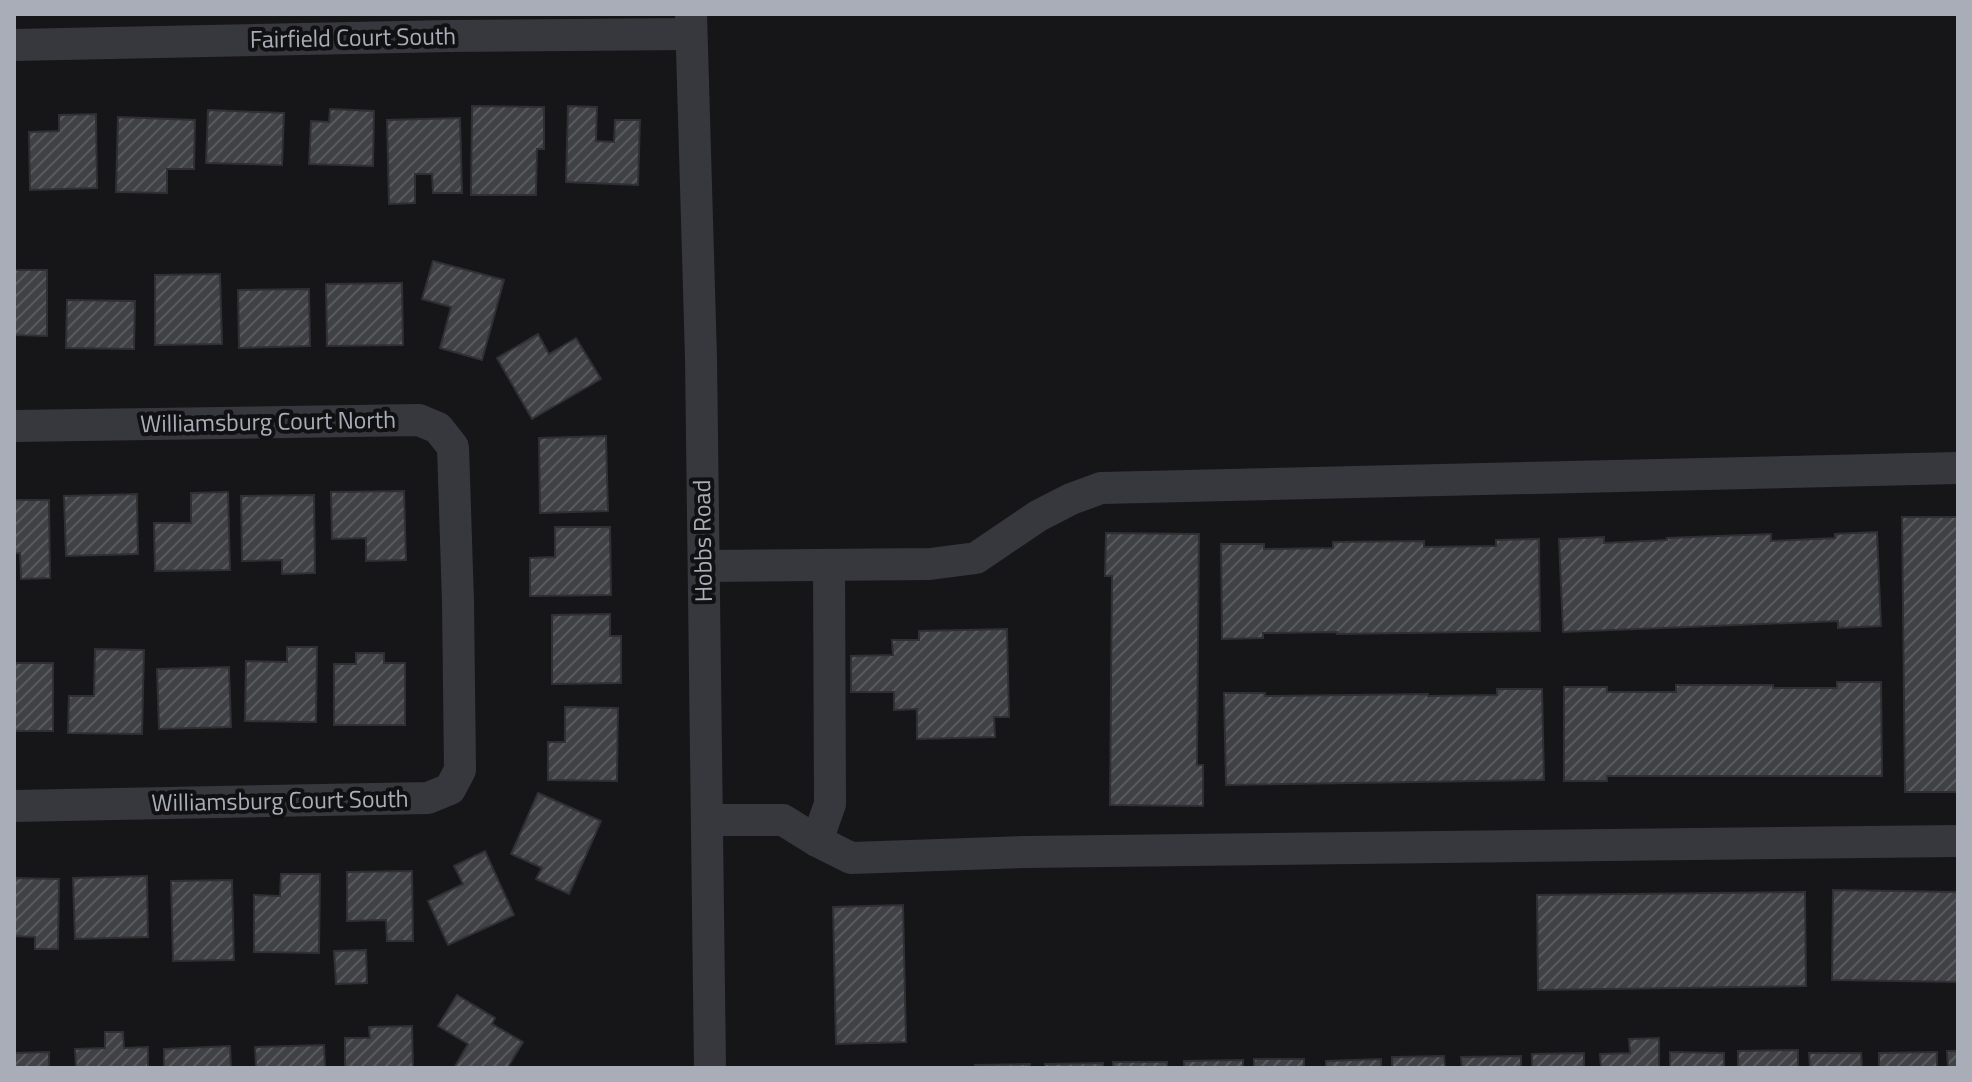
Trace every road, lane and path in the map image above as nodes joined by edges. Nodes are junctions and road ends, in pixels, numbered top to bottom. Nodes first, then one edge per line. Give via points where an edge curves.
1 (691, 24) edge
2 (450, 25) edge
3 (14, 45) edge
4 (14, 426) edge
5 (1958, 468) edge
6 (829, 565) junction
7 (704, 566) junction
8 (458, 602) joint
9 (14, 806) edge
10 (707, 820) junction
11 (817, 841) junction
12 (1958, 841) edge
13 (710, 1068) edge

1 - 2 street, Fairfield Court South
1 - 7 street, Hobbs Road
2 - 3 street, Fairfield Court South
4 - 8 street, Williamsburg Court North via 419,420 438,428 453,447
5 - 6 street via 1101,488 1038,516 976,558
6 - 7 street
6 - 11 street via 830,804
7 - 10 street, Hobbs Road
8 - 9 street, Williamsburg Court South via 460,770 450,789 428,798
10 - 11 street via 783,820
10 - 13 street, Hobbs Road
11 - 12 street via 851,858

